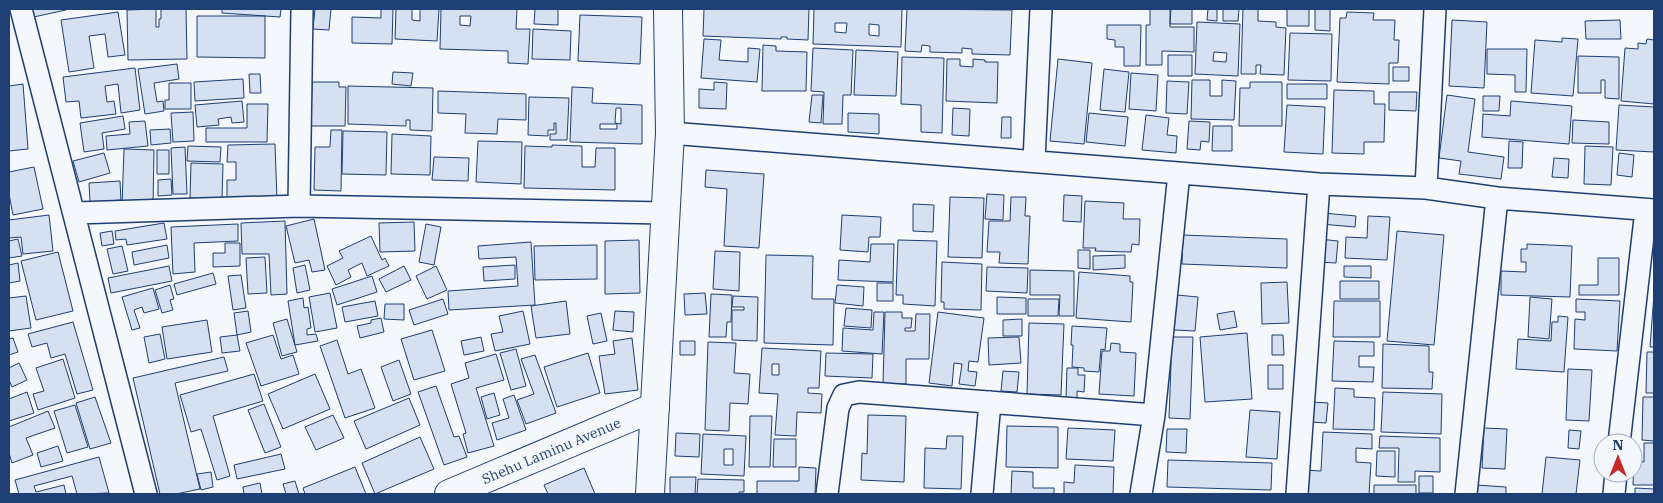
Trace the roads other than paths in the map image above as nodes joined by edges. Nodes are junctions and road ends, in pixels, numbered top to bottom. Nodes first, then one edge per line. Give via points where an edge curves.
1 (22, 9) edge
2 (302, 9) edge
3 (668, 9) edge
4 (1041, 9) edge
5 (1435, 9) edge
6 (670, 133) junction
7 (1034, 161) junction
8 (1179, 173) junction
9 (1319, 184) junction
10 (1426, 188) junction
11 (1498, 198) junction
12 (299, 206) junction
13 (1650, 210) edge
14 (75, 213) junction
15 (665, 213) junction
16 (990, 402) junction
17 (655, 407) junction
18 (1154, 415) junction
19 (1620, 433) edge
20 (146, 494) edge
21 (449, 494) edge
22 (650, 494) edge
23 (827, 494) edge
24 (982, 494) edge
25 (1141, 494) edge
26 (1297, 494) edge
27 (1466, 494) edge

1 - 14 street
2 - 12 street
3 - 6 street
4 - 7 street
5 - 10 street
6 - 7 street
6 - 15 street
7 - 8 street
8 - 9 street
8 - 18 street
9 - 10 street
9 - 26 street
10 - 11 street
11 - 13 street
11 - 27 street
12 - 14 street
12 - 15 street
13 - 19 street
14 - 20 street
15 - 17 street
16 - 18 street
16 - 23 street via 859,392 844,395 838,408
16 - 24 street
17 - 21 street, Shehu Laminu Avenue
17 - 22 street
18 - 25 street

